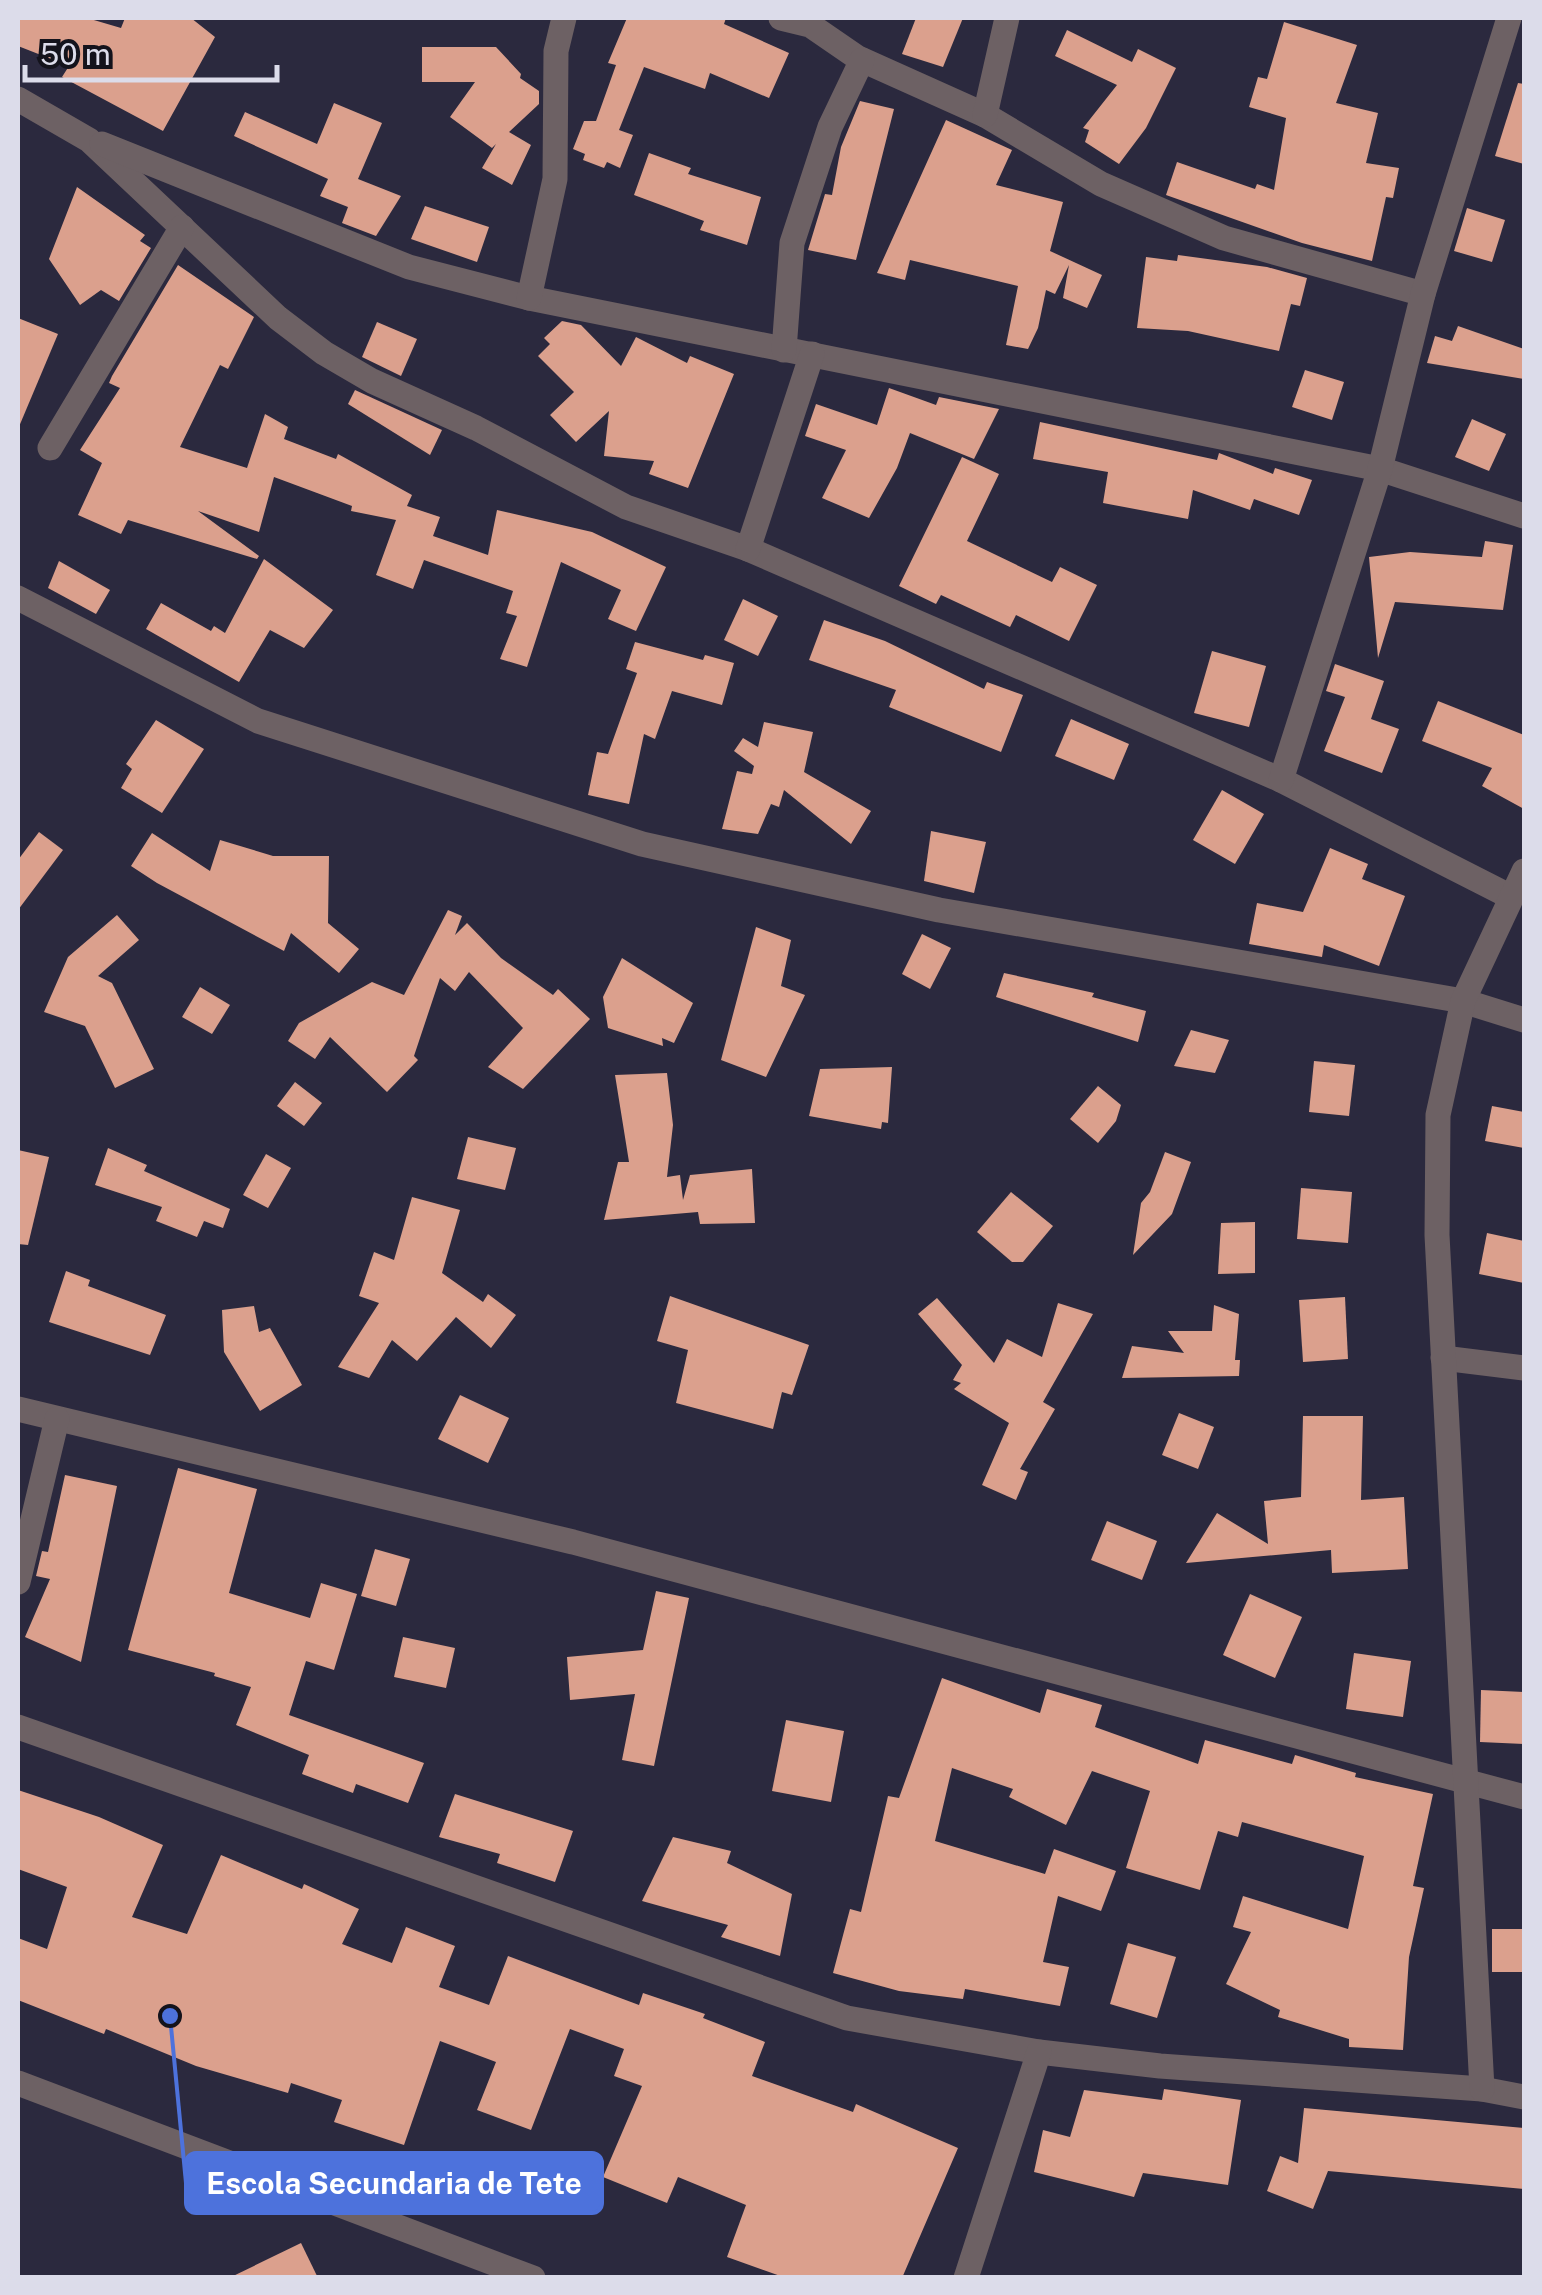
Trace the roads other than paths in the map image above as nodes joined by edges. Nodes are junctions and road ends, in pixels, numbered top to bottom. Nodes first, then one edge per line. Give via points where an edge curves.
1 (564, 18) edge
2 (781, 18) edge
3 (1006, 18) edge
4 (1509, 18) edge
5 (862, 60) junction
6 (18, 99) edge
7 (985, 114) junction
8 (88, 140) junction
9 (182, 227) junction
10 (1423, 294) junction
11 (528, 298) junction
12 (784, 350) junction
13 (812, 354) junction
14 (50, 448) dead end
15 (1380, 470) junction
16 (1524, 516) edge
17 (748, 549) junction
18 (18, 598) edge
19 (1282, 780) junction
20 (1524, 871) edge
21 (1509, 896) junction
22 (1463, 1001) junction
23 (1524, 1020) edge
24 (1444, 1358) junction
25 (1524, 1368) edge
26 (18, 1408) edge
27 (57, 1419) junction
28 (18, 1582) edge
29 (18, 1727) edge
30 (1466, 1778) junction
31 (1524, 1797) edge
32 (1039, 2052) junction
33 (18, 2084) edge
34 (1482, 2088) junction
35 (1524, 2097) edge
36 (533, 2278) edge
37 (966, 2278) edge

1 - 11 street via 556,51 556,180
2 - 5 street via 810,25
3 - 7 street
4 - 10 street
5 - 7 street
5 - 12 street via 830,126 792,243
6 - 8 street
7 - 10 street via 1100,184 1224,238
8 - 9 street
8 - 11 street via 409,266
9 - 14 street
9 - 17 street via 278,318 372,381 626,506
10 - 15 street
11 - 12 street
12 - 13 street
13 - 15 street
13 - 17 street
15 - 16 street
15 - 19 street
17 - 19 street
18 - 22 street via 258,721 642,844 938,910
19 - 21 street
20 - 21 street
21 - 22 street
22 - 23 street
22 - 24 street via 1438,1115
24 - 25 street
24 - 30 street
26 - 27 street
27 - 28 street
27 - 30 street via 574,1542
29 - 32 street via 847,2018
30 - 31 street
30 - 34 street
32 - 34 street
32 - 37 street
33 - 36 street
34 - 35 street

